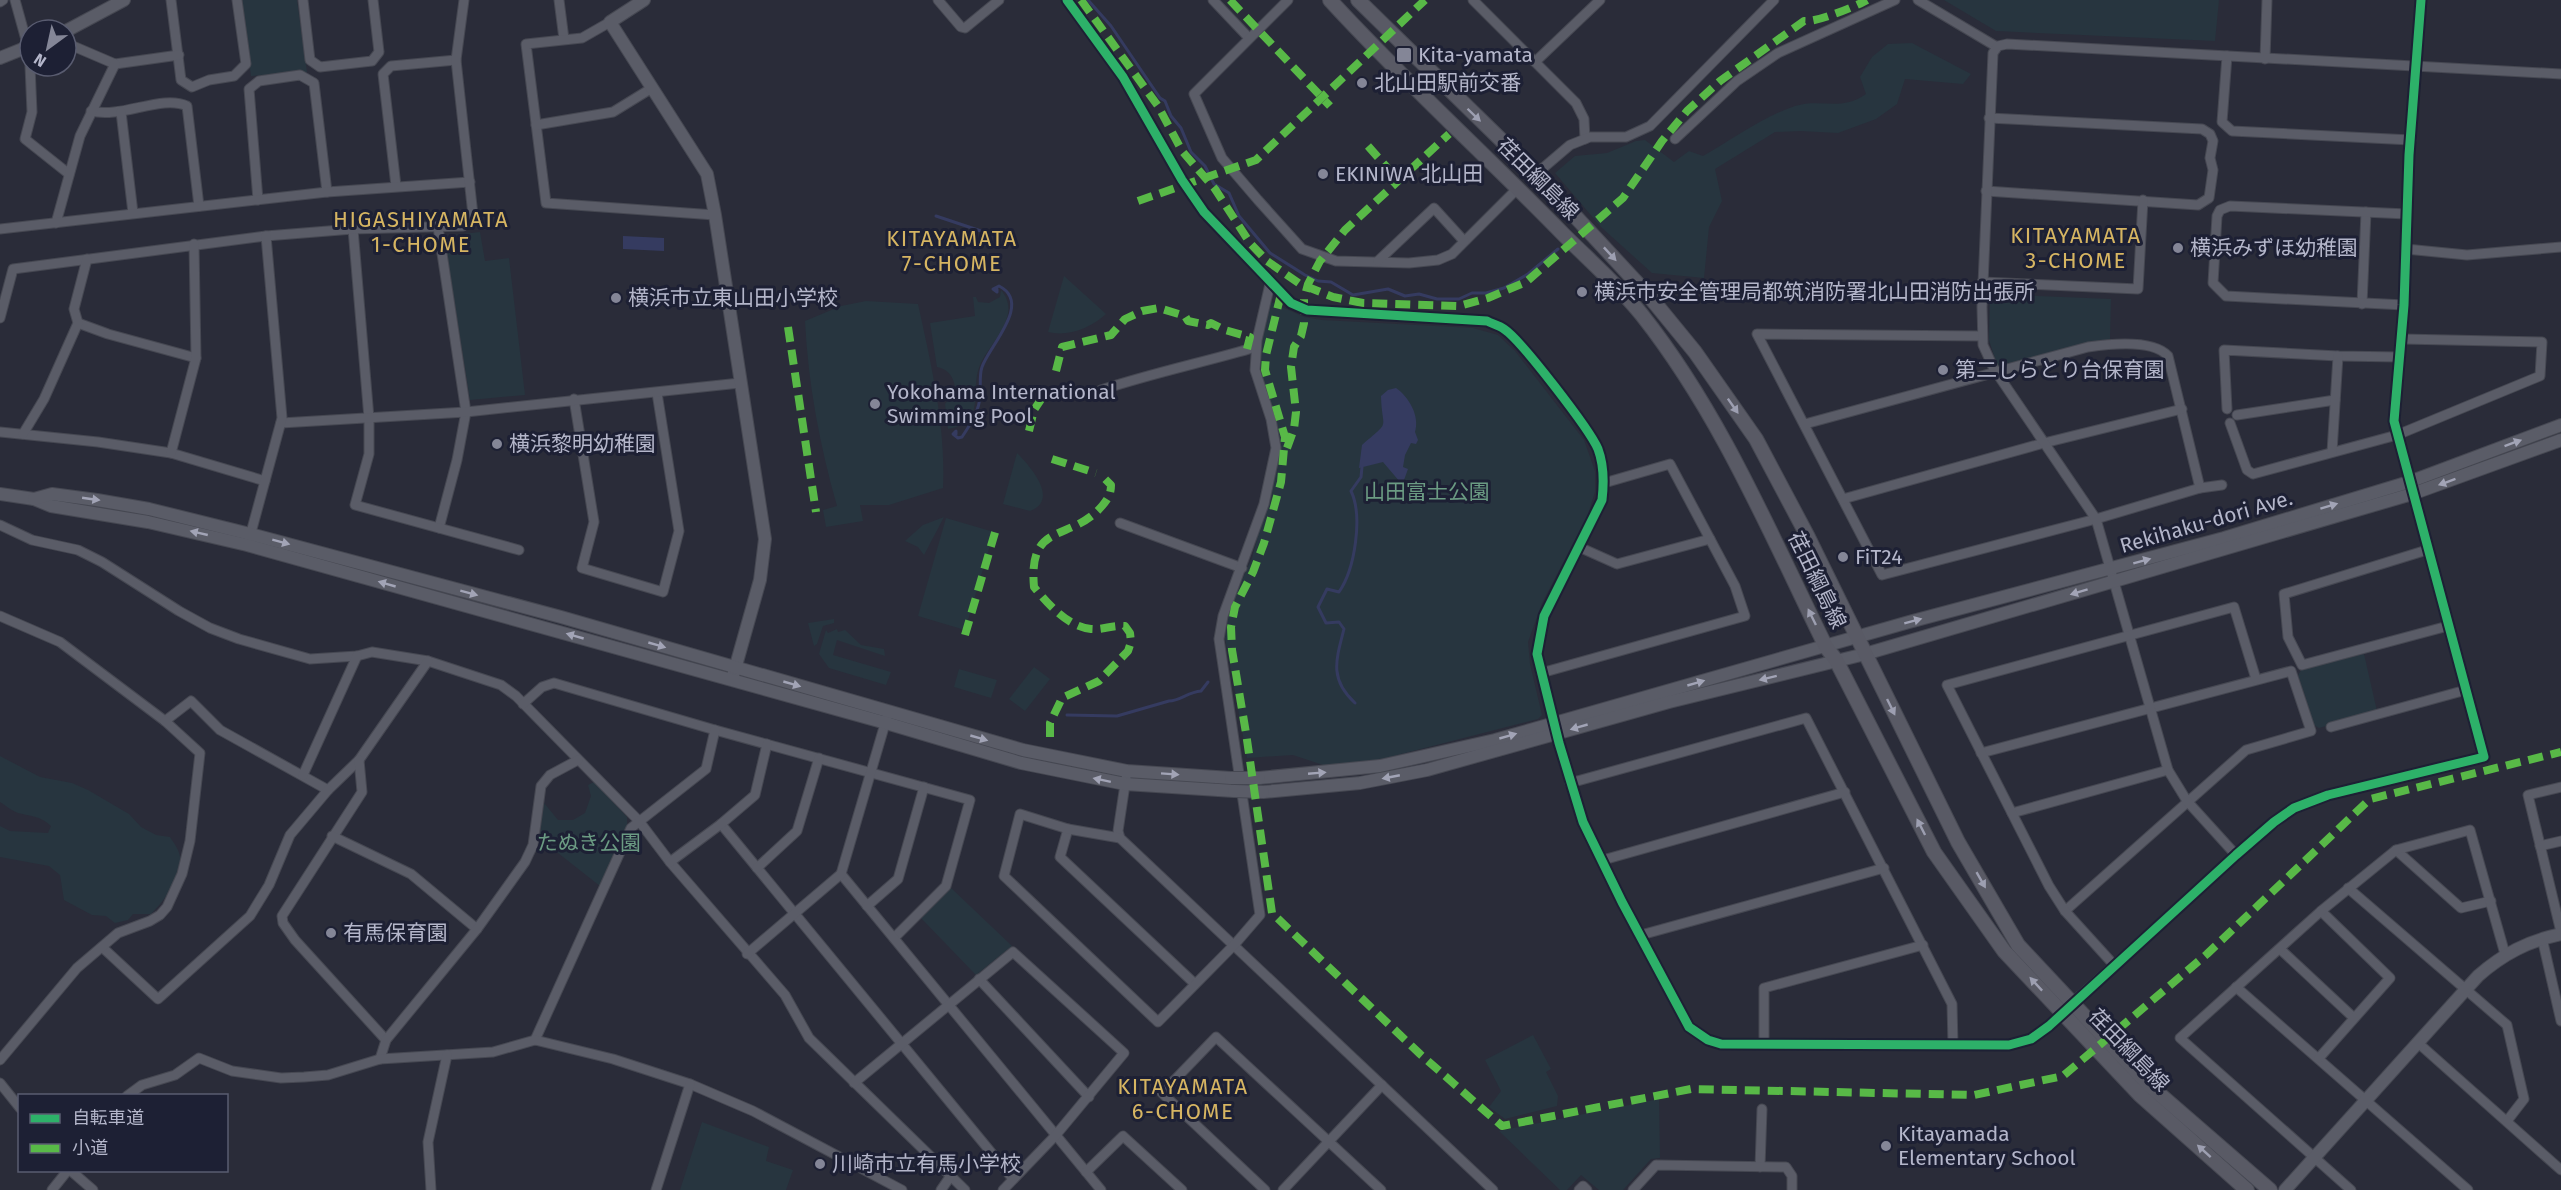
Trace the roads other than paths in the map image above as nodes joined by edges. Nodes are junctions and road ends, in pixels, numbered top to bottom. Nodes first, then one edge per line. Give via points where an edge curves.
1 (15, 0) edge
2 (171, 0) edge
3 (237, 0) edge
4 (303, 0) edge
5 (373, 0) edge
6 (464, 0) edge
7 (560, 0) edge
8 (644, 0) edge
9 (938, 0) edge
10 (999, 0) edge
11 (1067, 0) edge
12 (1214, 0) edge
13 (1288, 0) edge
14 (1330, 0) edge
15 (1358, 0) edge
16 (1473, 0) edge
17 (1600, 0) edge
18 (1774, 0) edge
19 (1895, 0) edge
20 (1918, 0) edge
21 (2267, 0) edge
22 (2421, 0) edge
23 (118, 2) edge
24 (20, 18) edge
25 (610, 22) junction
26 (78, 24) edge
27 (1249, 38) junction
28 (564, 39) junction
29 (1997, 47) junction
30 (78, 48) edge
31 (18, 51) edge
32 (178, 55) junction
33 (2227, 56) junction
34 (0, 58) edge
35 (2265, 59) junction
36 (456, 60) junction
37 (1535, 62) junction
38 (115, 64) junction
39 (2416, 67) junction
40 (2561, 74) edge
41 (31, 78) edge
42 (652, 88) junction
43 (91, 111) junction
44 (121, 112) junction
45 (1989, 118) junction
46 (536, 125) junction
47 (1586, 139) junction
48 (1675, 139) dead end
49 (2410, 140) junction
50 (69, 174) junction
51 (1536, 174) junction
52 (470, 182) junction
53 (396, 186) junction
54 (1518, 188) junction
55 (1986, 191) junction
56 (327, 192) junction
57 (258, 200) junction
58 (2143, 200) junction
59 (199, 206) junction
60 (2366, 212) junction
61 (133, 213) junction
62 (2407, 214) junction
63 (715, 216) junction
64 (56, 223) junction
65 (438, 227) junction
66 (0, 229) edge
67 (353, 229) junction
68 (266, 236) junction
69 (1464, 241) junction
70 (194, 244) junction
71 (2561, 247) edge
72 (2406, 249) junction
73 (87, 259) junction
74 (1378, 261) junction
75 (1982, 282) junction
76 (1270, 284) junction
77 (2362, 304) junction
78 (2404, 306) junction
79 (0, 318) edge
80 (78, 323) junction
81 (1982, 336) junction
82 (2402, 339) junction
83 (1256, 347) junction
84 (2338, 356) junction
85 (2400, 357) junction
86 (196, 358) junction
87 (1996, 372) junction
88 (740, 383) junction
89 (1101, 390) dead end
90 (657, 393) junction
91 (574, 399) junction
92 (2335, 400) junction
93 (2182, 409) junction
94 (2227, 409) dead end
95 (466, 412) junction
96 (369, 418) junction
97 (280, 423) junction
98 (1805, 424) junction
99 (2561, 425) edge
100 (0, 432) edge
101 (23, 434) junction
102 (2397, 435) junction
103 (2561, 440) edge
104 (2044, 443) junction
105 (2332, 452) junction
106 (171, 453) junction
107 (264, 481) junction
108 (1604, 483) junction
109 (2223, 485) dead end
110 (2200, 488) junction
111 (2411, 488) junction
112 (0, 494) edge
113 (1843, 499) junction
114 (2096, 519) junction
115 (1120, 524) dead end
116 (0, 525) edge
117 (438, 528) junction
118 (249, 539) junction
119 (1710, 539) junction
120 (1579, 547) junction
121 (519, 550) dead end
122 (2427, 550) junction
123 (1242, 568) junction
124 (2111, 575) junction
125 (0, 616) edge
126 (2448, 626) junction
127 (2129, 635) junction
128 (1857, 638) junction
129 (1826, 647) junction
130 (1865, 654) junction
131 (357, 656) junction
132 (1836, 660) junction
133 (429, 661) junction
134 (1541, 673) junction
135 (734, 674) junction
136 (2256, 679) junction
137 (2466, 690) junction
138 (523, 704) junction
139 (2149, 709) junction
140 (887, 717) junction
141 (165, 721) junction
142 (2331, 727) dead end
143 (1556, 728) junction
144 (715, 730) junction
145 (767, 744) junction
146 (1981, 753) junction
147 (819, 758) junction
148 (359, 760) junction
149 (578, 760) junction
150 (2168, 770) junction
151 (1127, 771) junction
152 (871, 772) junction
153 (303, 775) junction
154 (1570, 783) junction
155 (1125, 784) junction
156 (924, 787) junction
157 (2561, 787) edge
158 (328, 790) junction
159 (1845, 792) junction
160 (2187, 801) junction
161 (2012, 813) junction
162 (639, 822) junction
163 (721, 824) junction
164 (1068, 829) junction
165 (332, 836) junction
166 (1120, 838) junction
167 (2561, 841) edge
168 (2540, 846) junction
169 (2397, 850) junction
170 (2236, 855) junction
171 (1603, 860) junction
172 (670, 862) junction
173 (757, 868) junction
174 (1884, 868) junction
175 (840, 874) junction
176 (2348, 888) junction
177 (2557, 899) edge
178 (2491, 901) junction
179 (867, 906) junction
180 (2065, 911) junction
181 (2321, 911) junction
182 (796, 914) junction
183 (477, 929) junction
184 (2561, 933) edge
185 (1641, 935) junction
186 (894, 938) junction
187 (2542, 938) junction
188 (1234, 944) junction
189 (1923, 945) junction
190 (102, 947) junction
191 (2280, 949) junction
192 (747, 954) junction
193 (2505, 954) junction
194 (2114, 965) junction
195 (979, 979) junction
196 (1195, 984) junction
197 (2236, 987) junction
198 (2464, 989) junction
199 (949, 1005) junction
200 (2354, 1018) junction
201 (2561, 1021) edge
202 (386, 1040) junction
203 (535, 1040) junction
204 (2416, 1042) junction
205 (903, 1043) junction
206 (1764, 1044) junction
207 (1953, 1045) junction
208 (447, 1055) junction
209 (2319, 1058) junction
210 (380, 1059) junction
211 (0, 1060) edge
212 (0, 1083) edge
213 (854, 1083) junction
214 (690, 1084) junction
215 (1382, 1085) junction
216 (128, 1094) edge
217 (1089, 1097) junction
218 (2366, 1099) junction
219 (18, 1106) edge
220 (1762, 1109) dead end
221 (2507, 1121) junction
222 (1055, 1136) junction
223 (1329, 1141) junction
224 (2314, 1157) junction
225 (1760, 1167) junction
226 (2561, 1170) edge
227 (67, 1172) edge
228 (71, 1172) edge
229 (1086, 1172) junction
230 (950, 1177) junction
231 (1013, 1179) junction
232 (52, 1190) edge
233 (93, 1190) edge
234 (431, 1190) edge
235 (656, 1190) edge
236 (902, 1190) edge
237 (941, 1190) edge
238 (965, 1190) edge
239 (1003, 1190) edge
240 (1101, 1190) edge
241 (1182, 1190) edge
242 (1265, 1190) edge
243 (1283, 1190) edge
244 (1381, 1190) edge
245 (1493, 1190) edge
246 (1579, 1190) edge
247 (1587, 1190) edge
248 (1633, 1190) edge
249 (1792, 1190) edge
250 (2247, 1190) edge
251 (2270, 1190) edge
252 (2285, 1190) edge
253 (2351, 1190) edge
254 (2468, 1190) edge

1 - 24 street
2 - 32 street
3 - 32 street via 246,64 234,76 192,87 181,80
4 - 5 street via 310,60 320,67 372,61 379,52
6 - 36 street
7 - 28 street
8 - 25 street
9 - 10 street via 965,28
11 - 76 street via 1124,77 1204,212
12 - 27 street
13 - 27 street
14 - 54 main road, 荏田綱島線
15 -> 51 main road, 荏田綱島線
16 - 37 street
17 - 37 street
18 - 47 street via 1650,126 1626,137
19 - 48 street via 1778,52 1737,81
20 - 29 street
21 - 35 street
22 - 39 street
23 - 26 street
25 - 28 street via 582,38
25 - 42 street
27 - 74 street via 1194,94 1222,158 1302,249 1336,261
28 - 46 street via 526,44
29 - 33 street via 2007,44
29 - 45 street via 1993,52
30 - 38 street
31 - 34 street
32 - 38 street
33 - 35 street
33 - 49 street via 2222,122 2232,131
35 - 39 street
36 - 52 street
36 - 53 street via 391,66 382,74
37 - 47 street via 1576,103 1584,119
38 - 43 street
39 - 40 street
39 - 49 street
41 - 50 street via 32,111 25,139
42 - 46 street via 613,112
42 - 63 street via 707,174
43 - 44 street
43 - 50 street
44 - 59 street via 177,101 187,106
44 - 61 street
45 - 55 street
45 - 58 street via 2202,129 2210,134 2213,170 2209,198 2204,203
46 - 63 street via 546,203
47 - 51 street via 1570,145
49 - 62 street
50 - 64 street
51 -> 128 main road, 荏田綱島線 via 1650,297 1695,352 1756,439
52 - 53 street
52 - 65 street via 473,215 463,226
53 - 56 street
54 - 69 street
129 -> 54 main road, 荏田綱島線 via 1734,455 1691,384 1641,314
55 - 58 street
55 - 75 street
56 - 57 street
56 - 57 street via 314,82 300,75 259,81 249,89
57 - 59 street
58 - 75 street via 2138,289
59 - 61 street
60 - 62 street
60 - 77 street
60 - 77 street via 2230,206 2220,210 2213,284 2226,296
61 - 64 street
62 - 72 street
63 - 88 street
64 - 66 street
65 - 67 street
65 - 95 street
67 - 68 street
67 - 96 street
68 - 70 street
68 - 97 street
69 - 74 street via 1452,254 1431,262
69 - 74 street via 1434,208
70 - 73 street
70 - 86 street
71 - 72 street via 2467,255
72 - 78 street
73 - 79 street via 13,269
73 - 80 street via 74,309
75 - 81 street
76 - 83 street
76 - 108 street via 1291,303 1307,310 1487,321 1504,328 1593,437
77 - 78 street
78 - 82 street
80 - 86 street
80 - 101 street via 44,399
81 - 87 street
81 - 98 street via 1757,334
82 - 85 street
82 - 102 street via 2542,342 2540,376
83 - 89 street
83 - 123 street via 1255,370 1276,448 1264,504
84 - 85 street
84 - 92 street
84 - 94 street via 2224,350
85 - 102 street via 2394,421
86 - 106 street
87 - 93 street via 2110,344 2153,346 2168,356
87 - 98 street
87 - 104 street
88 - 90 street
88 - 135 street via 765,539 760,580
90 - 91 street
90 - 91 street via 679,531 663,592 582,568 594,522
91 - 95 street
92 - 105 street
92 - 105 street via 2234,419 2247,470 2253,474
93 - 104 street
93 - 110 street
95 - 96 street
95 - 117 street
96 - 97 street
96 - 117 street via 369,454 355,505
97 - 107 street
98 - 113 street
111 -> 99 street, Rekihaku-dori Ave.
100 - 101 street
101 - 106 street
102 - 105 street
102 - 111 street
103 -> 111 street, Rekihaku-dori Ave.
104 - 113 street
104 - 114 street
106 - 107 street
107 - 118 street
108 - 119 street via 1670,464
108 - 120 street via 1596,514
109 - 110 street
110 - 114 street
111 - 122 street
111 - 124 street, Rekihaku-dori Ave.
112 - 118 street
113 - 114 street via 1882,575
114 - 124 street
115 - 123 street
116 - 131 street via 32,540 78,550 179,611 239,639 310,659
117 - 121 street
118 - 135 street via 561,617
119 - 120 street via 1617,564
119 - 134 street via 1745,616
120 - 134 street via 1544,616 1537,654
122 - 126 street
122 - 126 street via 2284,594 2288,637 2302,665
123 - 188 street via 1223,616 1219,639 1260,915
124 - 127 street
128 -> 124 street, Rekihaku-dori Ave. via 1909,622
124 -> 130 street, Rekihaku-dori Ave.
125 - 141 street via 60,642
126 - 137 street
127 - 136 street via 2234,606
127 - 139 street
127 - 146 street via 1947,685
128 - 129 street, Rekihaku-dori Ave.
128 - 130 main road, 荏田綱島線
129 - 132 main road, 荏田綱島線
143 -> 129 street, Rekihaku-dori Ave.
130 - 132 street, Rekihaku-dori Ave.
130 -> 251 main road, 荏田綱島線 via 1958,842 2018,945 2149,1085
131 - 133 street via 372,652
131 - 153 street
132 -> 143 street, Rekihaku-dori Ave.
250 -> 132 main road, 荏田綱島線 via 2140,1095 2004,951 1934,852
133 - 138 street via 501,685
133 - 148 street
134 - 143 street
135 - 140 street
136 - 139 street
136 - 160 street via 2291,671 2311,731 2246,750
137 - 142 street
137 - 170 street via 2484,757 2328,795 2294,808
138 - 144 street via 542,687 554,683
138 - 149 street
139 - 146 street
139 - 150 street
140 -> 151 street
140 - 152 street
155 -> 140 street via 1021,763
141 - 153 street via 191,701 220,730
141 - 190 street via 200,753 190,842 182,874 160,915 118,933
151 -> 143 street, bridge via 1258,778 1380,766
143 - 154 street
143 -> 155 street, bridge via 1427,770 1360,783 1263,792
144 - 145 street
144 - 162 street via 706,769
145 - 147 street
145 - 163 street via 755,795
146 - 161 street
147 - 152 street
147 - 173 street via 797,831
148 - 158 street
148 - 165 street via 362,792
149 - 162 street
149 - 183 street via 550,775 541,786 533,845
150 - 160 street
150 - 161 street
151 - 155 street
152 - 156 street
152 - 175 street
153 - 158 street
154 - 159 street via 1806,718
154 - 171 street via 1583,822
155 - 166 street
156 - 179 street via 898,879
156 - 186 street via 969,800 946,886
157 - 168 street via 2528,795
158 - 190 street via 290,835 269,885 250,916 158,999
159 - 171 street
159 - 174 street
160 - 170 street
160 - 180 street
161 - 180 street
162 - 172 street
162 - 203 street via 631,828
163 - 172 street
163 - 173 street
164 - 166 street
164 - 196 street via 1060,857
164 - 196 street via 1020,814 1004,876 1158,1022
165 - 183 street via 411,874
165 - 202 street via 282,915 283,924
166 - 188 street
167 - 168 street
168 - 177 street
169 - 176 street
169 - 178 street via 2461,908
169 - 178 street via 2470,830
170 - 194 street
171 - 185 street
172 - 192 street
173 - 182 street
174 - 185 street
174 - 189 street
175 - 179 street
175 - 182 street
176 - 181 street
176 - 198 street
177 - 184 street
178 - 193 street
179 - 186 street
180 - 194 street
181 - 191 street
181 - 200 street via 2390,978
182 - 192 street
182 - 205 street
183 - 202 street
184 - 187 street
185 - 206 street via 1689,1027 1720,1044
186 - 199 street
187 - 193 street
187 - 201 street
188 - 196 street
188 - 215 street
189 - 206 street via 1764,988
189 - 207 street via 1952,1004
190 - 211 street via 77,968
191 - 197 street
191 - 200 street
192 - 213 street via 785,995 809,1038
193 - 198 street
194 - 207 street, bridge via 2031,1039 2009,1045
195 - 199 street
195 - 217 street
195 - 217 street via 1013,952 1124,1053
197 - 209 street
197 - 224 street via 2180,1038
198 - 204 street
198 - 221 street via 2506,1025 2524,1099
199 - 205 street
199 - 222 street
200 - 209 street
202 - 210 street
203 - 208 street via 493,1052
203 - 214 street via 613,1059
204 - 218 street
204 - 221 street
205 - 213 street
205 - 231 street
206 - 207 street
208 - 210 street
208 - 234 street via 429,1142
209 - 218 street
210 - 216 street via 328,1075 281,1078 232,1071 199,1058 175,1075 142,1085
212 - 219 street
213 - 230 street
214 - 235 street
214 - 236 street via 753,1111
215 - 223 street
215 - 245 street
217 - 222 street
218 - 224 street
218 - 254 street
220 - 225 street
221 - 226 street
222 - 229 street
222 - 231 street
223 - 242 street via 1216,1037 1162,1093
223 - 243 street
223 - 244 street
224 - 252 street
224 - 253 street
225 - 248 street via 1656,1165
225 - 249 street via 1786,1167 1792,1176
227 - 232 street
228 - 233 street
229 - 240 street
229 - 241 street via 1123,1136
230 - 237 street
230 - 238 street
231 - 239 street
246 - 247 street via 1583,1186

